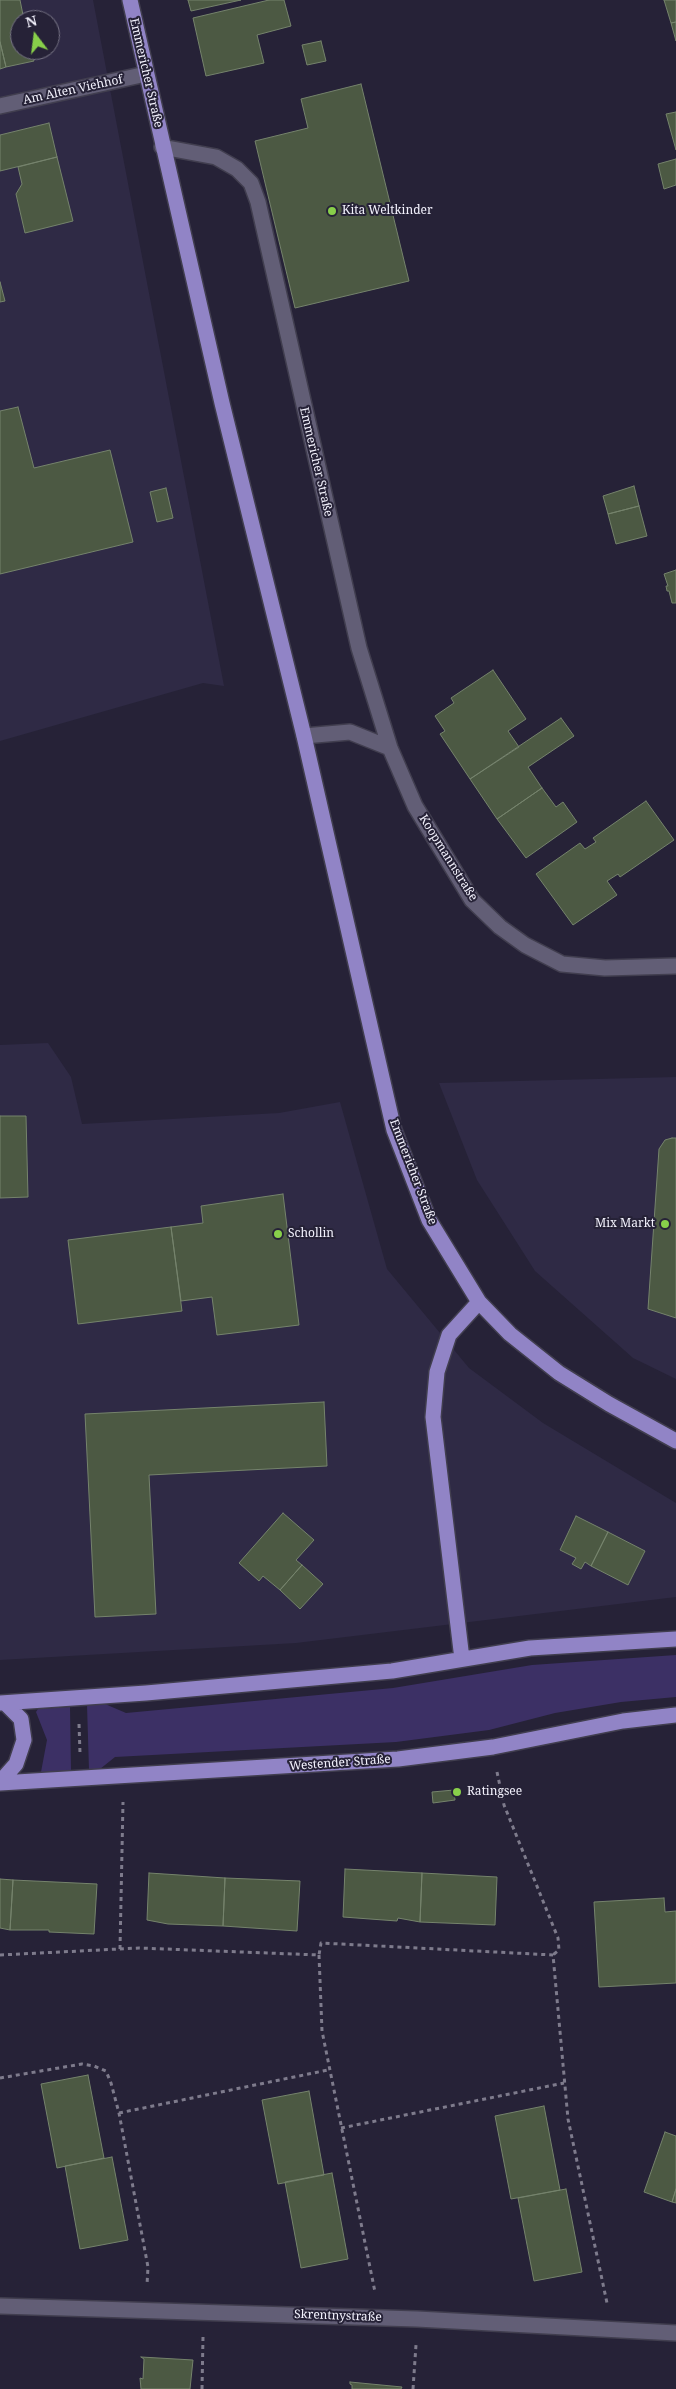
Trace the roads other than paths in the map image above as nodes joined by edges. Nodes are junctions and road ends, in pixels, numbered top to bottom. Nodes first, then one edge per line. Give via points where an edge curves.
1 (130, 0) edge
2 (146, 74) junction
3 (0, 106) edge
4 (162, 147) junction
5 (304, 736) junction
6 (390, 748) junction
7 (676, 966) edge
8 (479, 1302) junction
9 (676, 1441) edge
10 (676, 1639) edge
11 (462, 1659) junction
12 (2, 1703) edge
13 (676, 1715) edge
14 (0, 1782) edge
15 (0, 2306) edge
16 (676, 2333) edge

1 - 2 main road, Emmericher Straße
2 - 3 street, Am Alten Viehhof
2 - 4 main road, Emmericher Straße
4 - 5 main road, Emmericher Straße
4 - 6 street, Emmericher Straße via 216,157 237,169 251,183 258,202 359,648
5 - 6 street via 350,732
5 - 8 main road, Emmericher Straße via 394,1130 429,1220
6 - 7 street, Koopmannstraße via 415,806 467,892 500,926 525,945 562,964 605,968
8 - 9 main road, Emmericher Straße via 510,1334 559,1373
8 - 11 main road via 449,1335 437,1372 433,1417
10 - 11 main road, Westender Straße via 530,1648
11 - 12 main road, Westender Straße via 392,1670
12 - 14 main road, Westender Straße via 20,1720 24,1740 16,1764
13 - 14 main road, Westender Straße via 623,1721 493,1747 398,1759
15 - 16 street, Skrentnystraße via 418,2318

